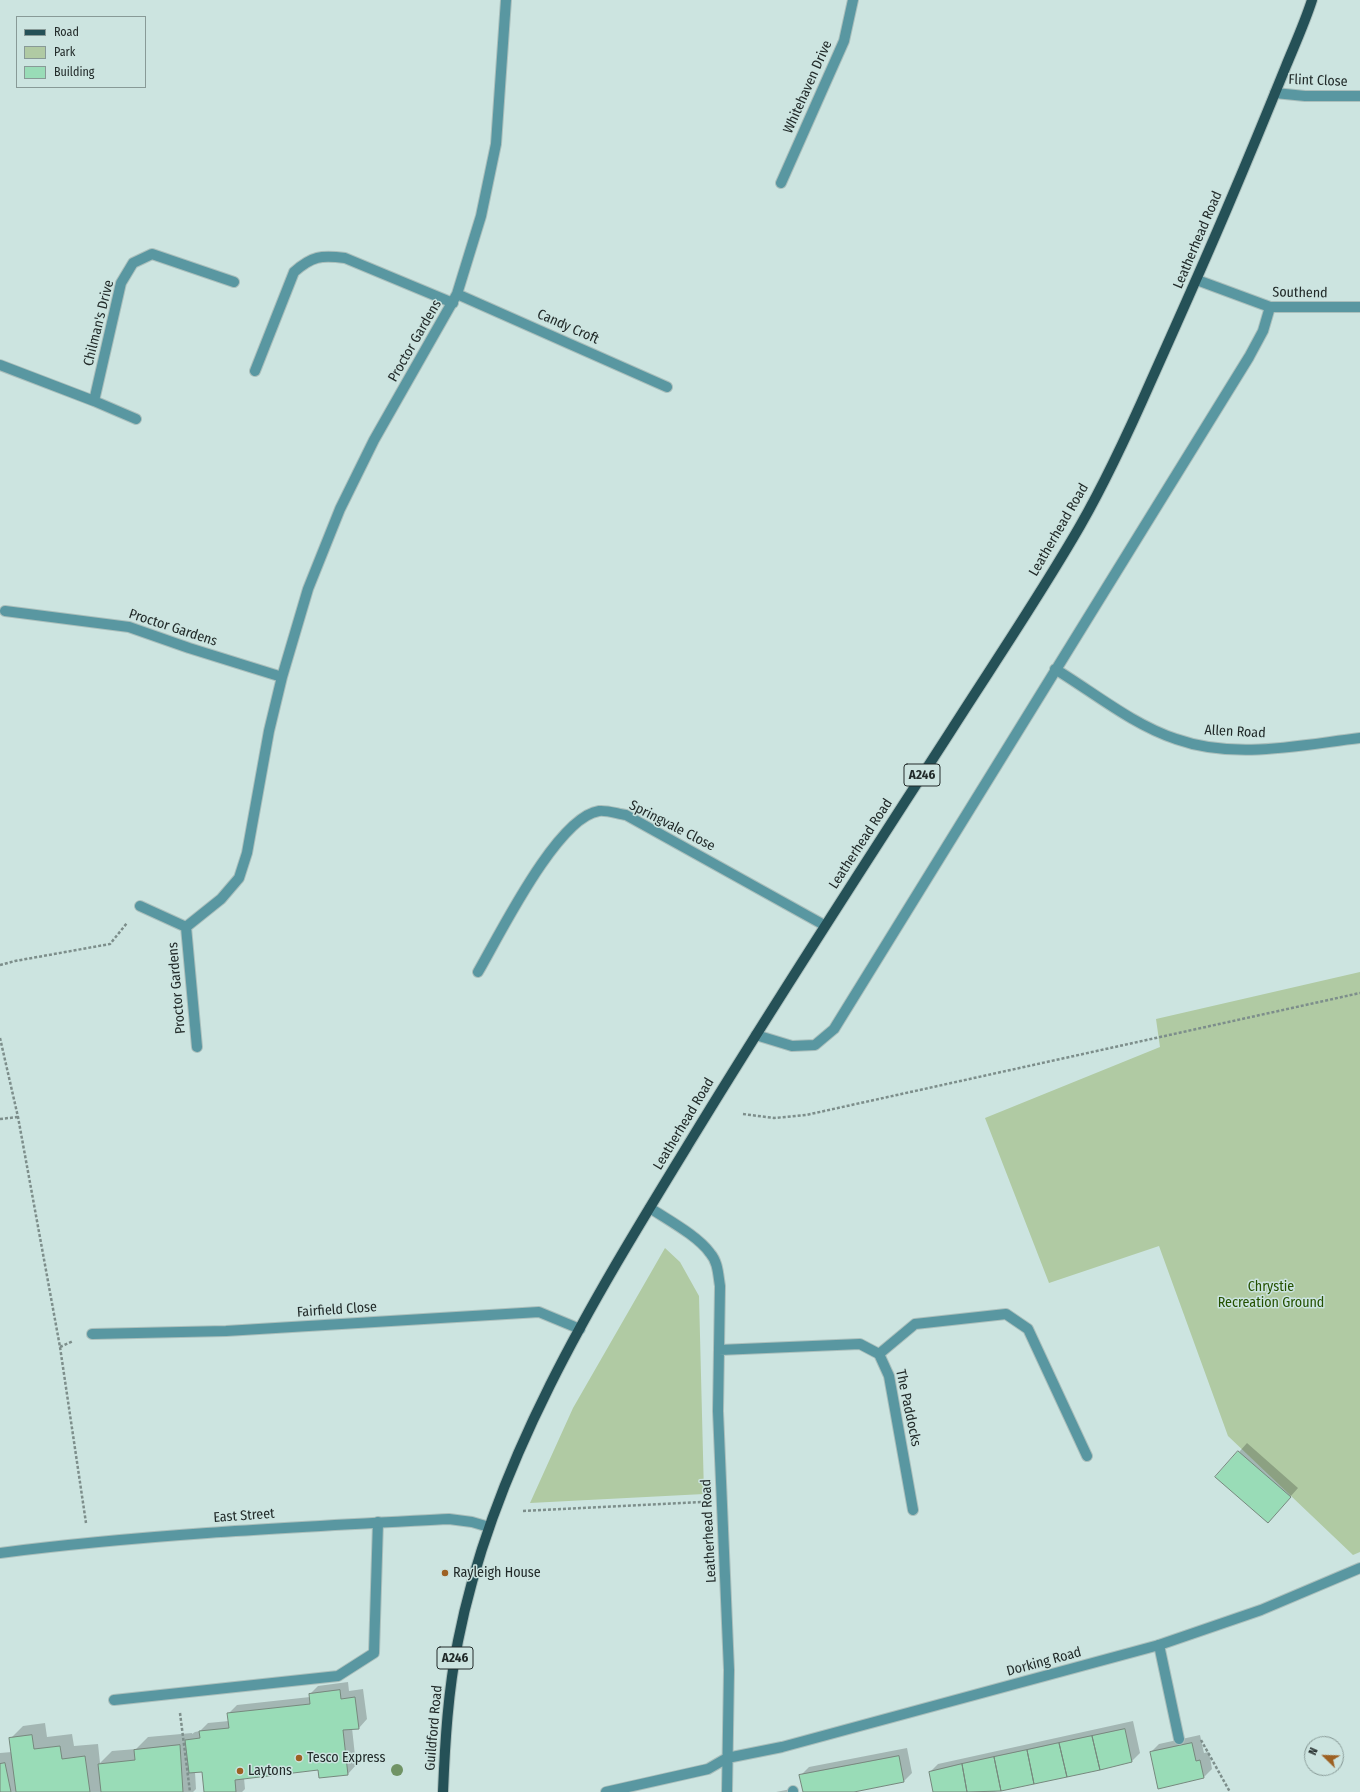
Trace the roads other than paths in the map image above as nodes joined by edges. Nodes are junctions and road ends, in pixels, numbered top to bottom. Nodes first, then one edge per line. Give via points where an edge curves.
1 (506, 0) edge
2 (853, 0) edge
3 (1312, 0) edge
4 (1275, 93) junction
5 (1360, 96) edge
6 (781, 183) dead end
7 (1197, 280) junction
8 (234, 282) dead end
9 (455, 299) junction
10 (1360, 307) edge
11 (1270, 308) junction
12 (0, 364) edge
13 (255, 371) dead end
14 (666, 387) dead end
15 (94, 401) junction
16 (136, 419) dead end
17 (4, 611) dead end
18 (1055, 669) junction
19 (282, 677) junction
20 (1360, 738) edge
21 (140, 906) road end
22 (824, 925) junction
23 (186, 927) junction
24 (478, 972) dead end
25 (756, 1035) junction
26 (197, 1047) dead end
27 (650, 1208) junction
28 (580, 1329) junction
29 (92, 1334) dead end
30 (719, 1350) junction
31 (879, 1354) junction
32 (1087, 1456) dead end
33 (913, 1510) dead end
34 (378, 1522) junction
35 (489, 1528) junction
36 (0, 1553) edge
37 (1360, 1568) edge
38 (1159, 1645) junction
39 (114, 1700) dead end
40 (1179, 1739) dead end
41 (727, 1758) junction
42 (443, 1792) edge
43 (606, 1792) edge
44 (728, 1792) edge

1 - 9 street, Proctor Gardens via 496,144 481,216
2 - 6 street, Whitehaven Drive via 844,41
3 - 4 main road, Leatherhead Road / A246
4 - 5 street, Flint Close
4 - 7 main road, Leatherhead Road / A246
7 - 11 street, Southend
7 - 22 main road, Leatherhead Road / A246 via 1117,457 1080,526
8 - 15 street, Chilman's Drive via 152,254 133,263 121,283
9 - 13 street, Candy Croft via 344,258 327,256 307,260 294,272
9 - 14 street, Candy Croft
9 - 19 street, Proctor Gardens via 374,440 340,510 308,589
10 - 11 street, Southend
11 - 18 street via 1263,331 1249,357
12 - 15 street
15 - 16 street
17 - 19 street, Proctor Gardens via 129,627
18 - 20 street, Allen Road via 1147,727 1176,740 1213,748 1258,750
18 - 25 street via 834,1029 815,1045 792,1046
19 - 23 street, Proctor Gardens via 269,731 248,853 238,878 221,899
21 - 23 street, Proctor Gardens
22 - 24 street, Springvale Close via 626,815 599,811 577,821 535,870
22 - 25 main road, Leatherhead Road / A246
23 - 26 street, Proctor Gardens
25 - 27 main road, Leatherhead Road / A246
27 - 28 main road, Leatherhead Road / A246
27 - 30 street, Leatherhead Road via 693,1238 710,1253 715,1262 720,1286
28 - 29 street, Fairfield Close via 539,1312 226,1331
28 - 35 main road, Leatherhead Road / A246 via 547,1391
30 - 31 street via 860,1344
30 - 41 street, Leatherhead Road via 721,1501 730,1670
31 - 32 street via 915,1324 1006,1314 1028,1329
31 - 33 street, The Paddocks via 889,1376
34 - 35 street, East Street via 449,1519 472,1522
34 - 36 street, East Street via 88,1542
34 - 39 street via 374,1653 338,1676
35 - 42 main road, Guildford Road / A246 via 458,1642 449,1703
37 - 38 street, Dorking Road via 1261,1610
38 - 40 street
38 - 41 street, Dorking Road via 782,1747
41 - 43 street via 708,1769
41 - 44 street, Leatherhead Road

